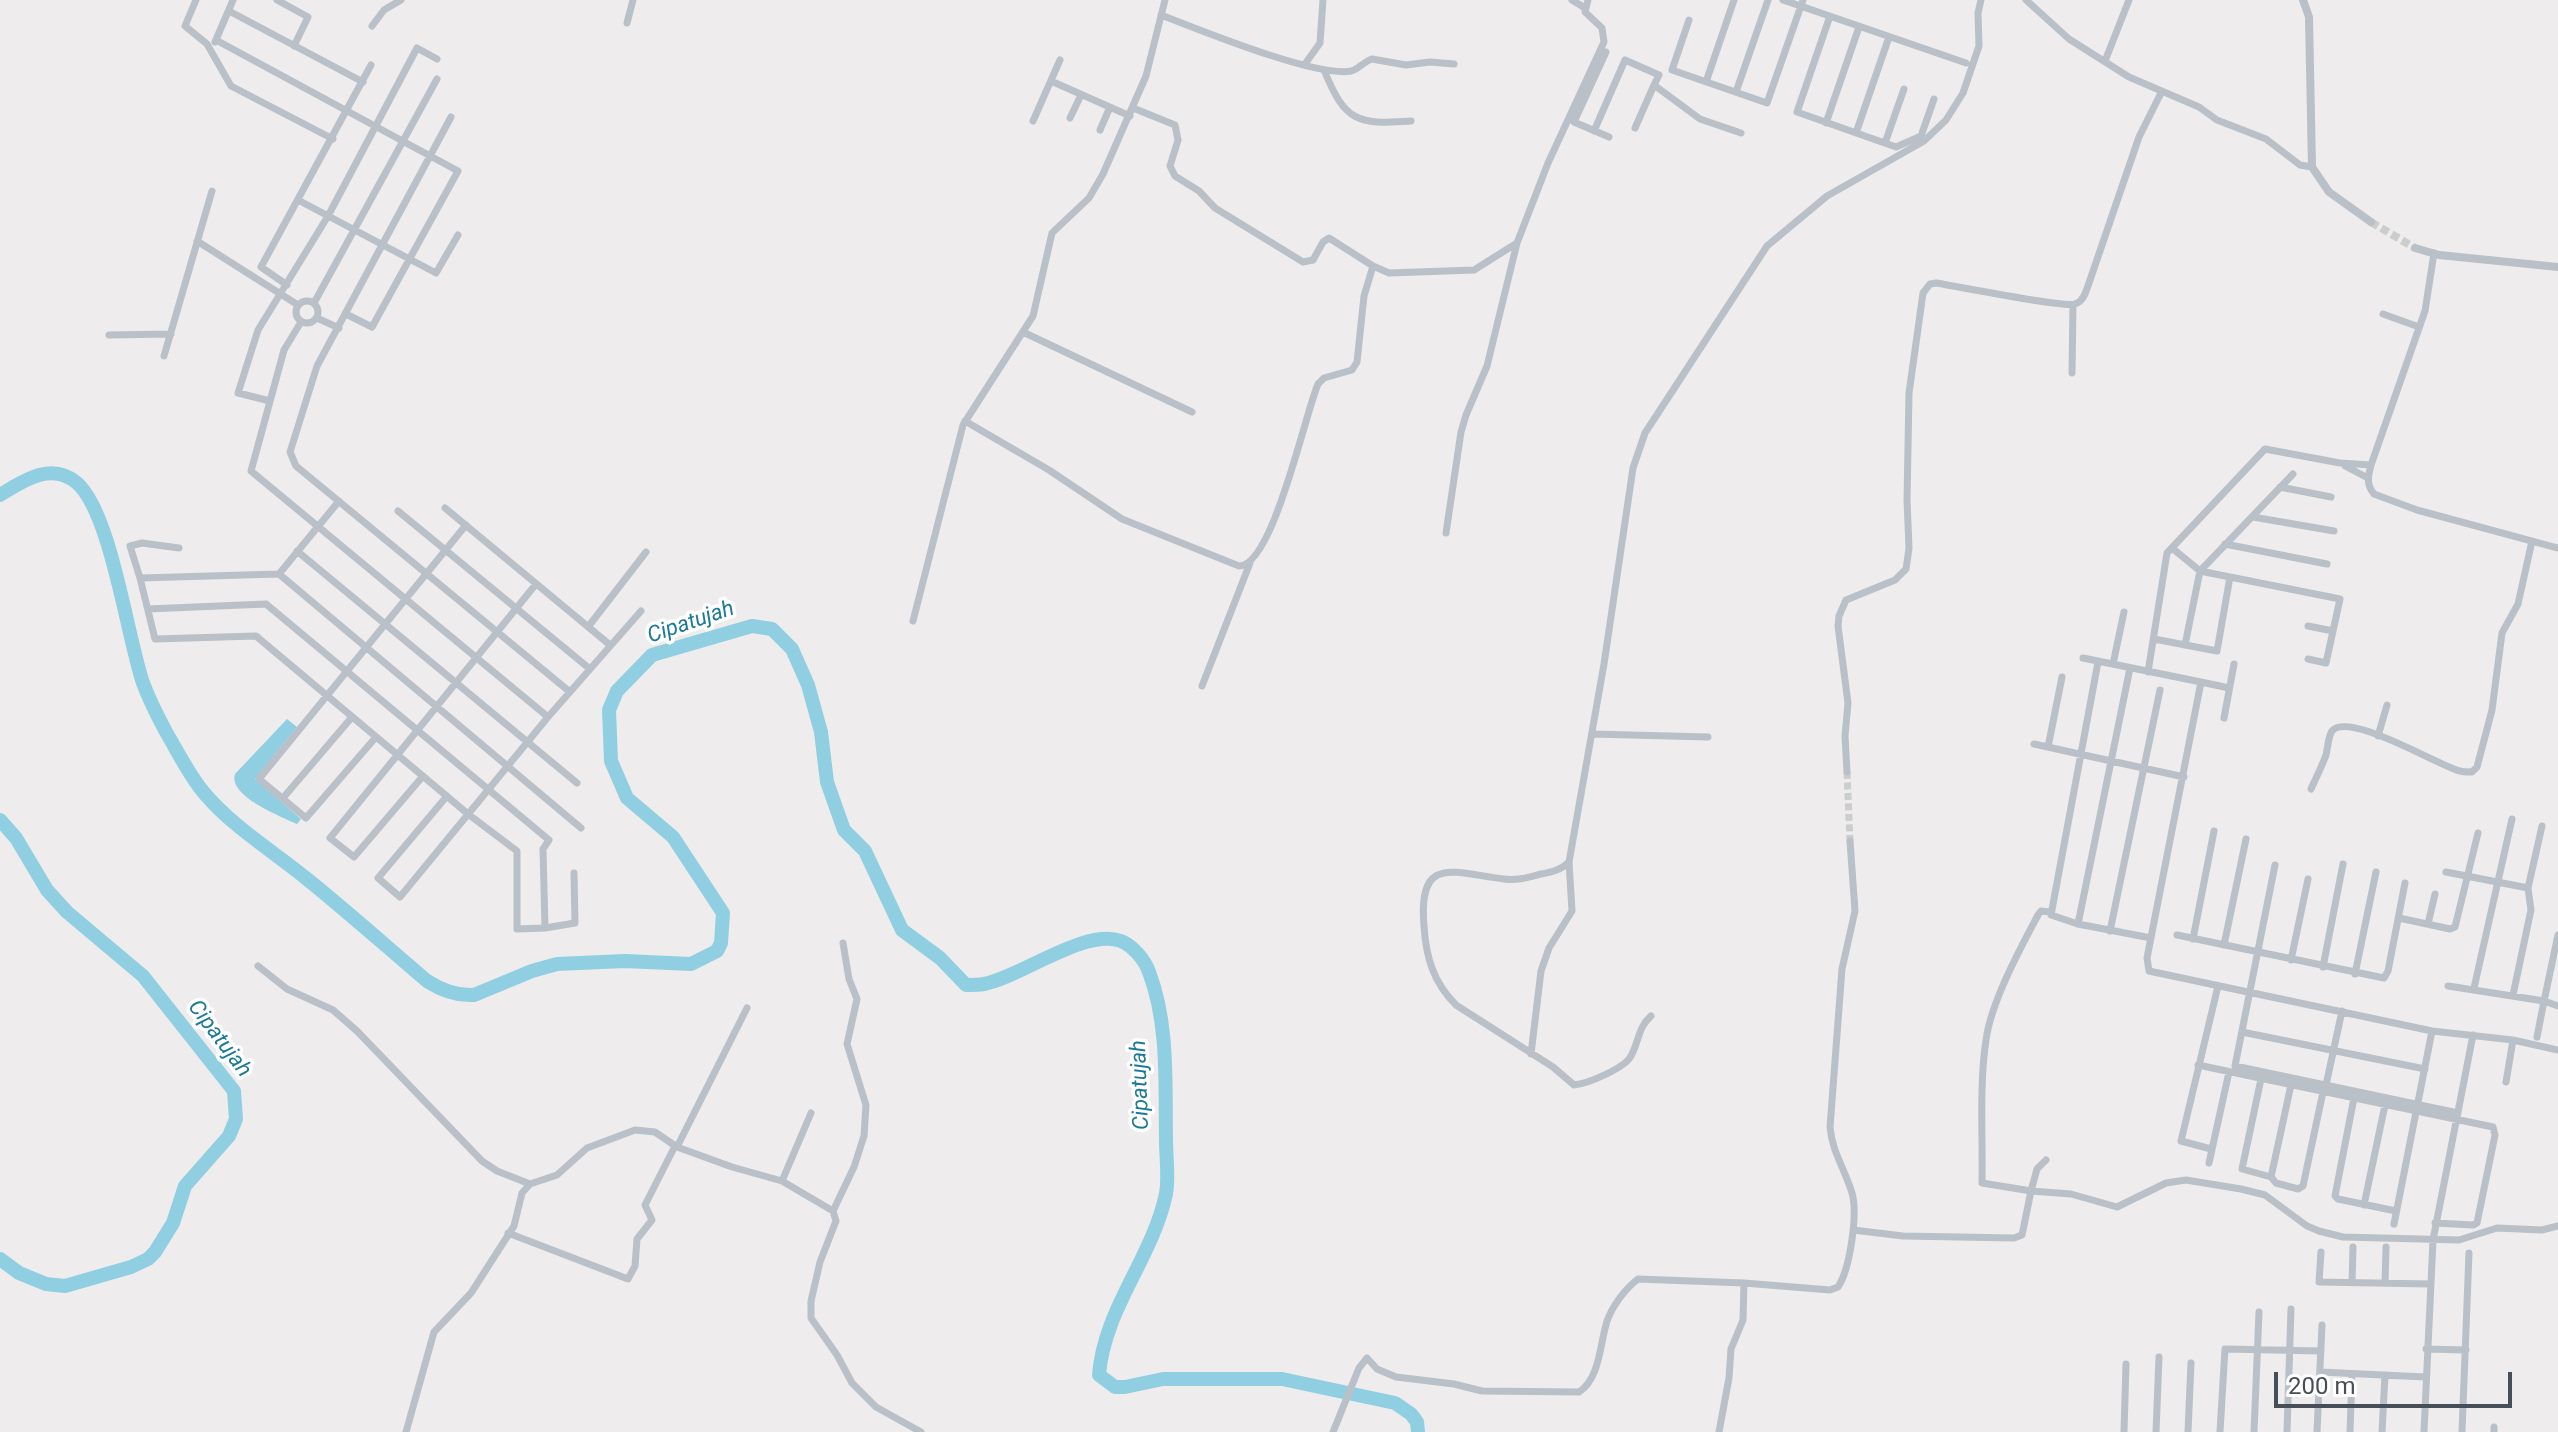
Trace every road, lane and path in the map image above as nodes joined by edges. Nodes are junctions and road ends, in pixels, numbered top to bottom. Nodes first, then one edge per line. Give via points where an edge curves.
1 (196, 0) edge
2 (233, 0) edge
3 (277, 0) edge
4 (401, 0) edge
5 (633, 0) edge
6 (1165, 0) edge
7 (1323, 0) edge
8 (1572, 0) edge
9 (1734, 0) edge
10 (1768, 0) edge
11 (1783, 0) edge
12 (1981, 0) edge
13 (2026, 0) edge
14 (2129, 0) edge
15 (2303, 0) edge
16 (1802, 3) edge
17 (1586, 4) edge
18 (229, 11) junction
19 (1161, 15) junction
20 (1830, 16) junction
21 (1689, 20) dead end
22 (627, 23) dead end
23 (372, 26) dead end
24 (1859, 27) junction
25 (1889, 37) junction
26 (216, 40) junction
27 (294, 46) junction
28 (211, 48) junction
29 (1606, 52) dead end
30 (437, 59) dead end
31 (1060, 60) dead end
32 (2105, 61) junction
33 (1966, 63) dead end
34 (1305, 64) junction
35 (1454, 64) dead end
36 (371, 65) dead end
37 (1324, 70) junction
38 (1672, 70) junction
39 (1659, 75) junction
40 (437, 79) dead end
41 (1051, 81) junction
42 (363, 82) junction
43 (1706, 82) junction
44 (1654, 85) junction
45 (1904, 89) dead end
46 (1736, 92) junction
47 (2161, 93) junction
48 (1081, 95) junction
49 (1934, 99) dead end
50 (1110, 107) junction
51 (347, 111) junction
52 (1131, 112) junction
53 (451, 117) dead end
54 (1070, 118) dead end
55 (1033, 121) dead end
56 (1411, 121) dead end
57 (1826, 123) junction
58 (377, 127) junction
59 (1635, 128) dead end
60 (1100, 130) dead end
61 (1594, 131) junction
62 (1741, 133) dead end
63 (1856, 133) junction
64 (1609, 137) dead end
65 (333, 139) junction
66 (404, 142) junction
67 (1885, 143) junction
68 (430, 156) junction
69 (2312, 167) junction
70 (212, 191) dead end
71 (298, 200) junction
72 (328, 216) junction
73 (2371, 222) tunnel mouth
74 (353, 229) junction
75 (458, 235) dead end
76 (197, 241) junction
77 (1517, 243) junction
78 (382, 244) junction
79 (2415, 248) tunnel mouth
80 (2434, 253) junction
81 (409, 259) junction
82 (1373, 266) junction
83 (2558, 267) edge
84 (287, 285) junction
85 (280, 296) junction
86 (314, 303) junction
87 (298, 305) junction
88 (2073, 305) junction
89 (346, 314) junction
90 (2383, 314) dead end
91 (317, 318) junction
92 (301, 322) junction
93 (2419, 327) junction
94 (339, 328) junction
95 (1025, 333) junction
96 (171, 334) junction
97 (109, 335) dead end
98 (164, 356) dead end
99 (2072, 373) dead end
100 (270, 401) junction
101 (1192, 412) dead end
102 (965, 421) junction
103 (2340, 463) junction
104 (2371, 465) junction
105 (2293, 474) dead end
106 (2368, 478) junction
107 (2280, 487) junction
108 (2331, 497) dead end
109 (339, 501) junction
110 (445, 508) dead end
111 (398, 511) dead end
112 (2253, 517) junction
113 (466, 525) junction
114 (318, 526) junction
115 (2334, 531) dead end
116 (1446, 533) dead end
117 (2532, 541) junction
118 (2225, 544) junction
119 (179, 548) dead end
120 (2172, 548) junction
121 (2558, 548) edge
122 (446, 550) junction
123 (297, 551) junction
124 (646, 552) dead end
125 (1250, 563) junction
126 (2327, 564) dead end
127 (2200, 571) junction
128 (279, 574) junction
129 (427, 574) junction
130 (2230, 577) junction
131 (140, 578) junction
132 (536, 584) junction
133 (406, 599) junction
134 (517, 608) junction
135 (148, 609) junction
136 (641, 611) dead end
137 (2124, 612) dead end
138 (913, 621) dead end
139 (386, 624) junction
140 (2308, 626) dead end
141 (588, 627) junction
142 (2333, 631) junction
143 (497, 632) junction
144 (2154, 639) junction
145 (610, 645) junction
146 (2185, 645) junction
147 (367, 647) junction
148 (477, 658) junction
149 (2083, 658) dead end
150 (2308, 659) dead end
151 (2098, 662) junction
152 (2113, 664) junction
153 (2234, 664) dead end
154 (2130, 668) junction
155 (590, 669) junction
156 (347, 672) junction
157 (2148, 672) junction
158 (2062, 677) dead end
159 (2201, 682) junction
160 (457, 683) junction
161 (1202, 686) dead end
162 (2229, 688) junction
163 (2160, 690) dead end
164 (570, 692) junction
165 (327, 696) junction
166 (2387, 705) dead end
167 (438, 706) junction
168 (352, 717) junction
169 (548, 717) junction
170 (2224, 718) dead end
171 (419, 731) junction
172 (1592, 734) junction
173 (2378, 736) junction
174 (376, 737) junction
175 (1708, 737) dead end
176 (528, 741) junction
177 (2034, 744) dead end
178 (2048, 747) junction
179 (2080, 755) junction
180 (399, 756) junction
181 (2112, 761) junction
182 (508, 765) junction
183 (2144, 768) junction
184 (1847, 772) tunnel mouth
185 (423, 776) junction
186 (2184, 777) junction
187 (577, 783) dead end
188 (489, 789) junction
189 (2311, 789) dead end
190 (447, 796) junction
191 (283, 798) junction
192 (468, 814) junction
193 (2512, 819) dead end
194 (2542, 826) dead end
195 (581, 828) dead end
196 (2214, 831) dead end
197 (2478, 833) dead end
198 (2246, 839) dead end
199 (1850, 841) tunnel mouth
200 (1569, 862) junction
201 (2343, 864) dead end
202 (2275, 865) dead end
203 (2376, 872) dead end
204 (2446, 872) dead end
205 (574, 873) dead end
206 (2468, 877) junction
207 (2308, 879) dead end
208 (2498, 882) junction
209 (2405, 883) dead end
210 (2528, 888) junction
211 (2435, 894) dead end
212 (2050, 912) junction
213 (2399, 918) junction
214 (2078, 924) junction
215 (2428, 924) junction
216 (545, 928) junction
217 (2110, 931) junction
218 (2177, 935) dead end
219 (2151, 938) junction
220 (2193, 939) junction
221 (2557, 942) edge
222 (843, 943) dead end
223 (2224, 945) junction
224 (2257, 953) junction
225 (2291, 960) junction
226 (258, 966) dead end
227 (2323, 967) junction
228 (2355, 974) junction
229 (2554, 975) edge
230 (2218, 986) junction
231 (2448, 986) dead end
232 (2474, 988) junction
233 (2249, 993) junction
234 (2513, 995) junction
235 (2544, 1001) junction
236 (2558, 1006) edge
237 (747, 1008) dead end
238 (2342, 1011) junction
239 (1651, 1016) dead end
240 (2432, 1031) junction
241 (2242, 1032) junction
242 (2473, 1035) junction
243 (2537, 1037) dead end
244 (2513, 1040) junction
245 (2558, 1050) edge
246 (2333, 1051) junction
247 (1531, 1054) junction
248 (2199, 1062) junction
249 (2425, 1069) junction
250 (2229, 1072) junction
251 (2261, 1079) junction
252 (2506, 1082) dead end
253 (2291, 1085) junction
254 (2325, 1089) junction
255 (2354, 1098) junction
256 (2385, 1105) junction
257 (2417, 1108) junction
258 (811, 1113) dead end
259 (2457, 1116) junction
260 (676, 1147) junction
261 (2211, 1149) junction
262 (2046, 1160) dead end
263 (2209, 1163) dead end
264 (2271, 1177) junction
265 (782, 1181) junction
266 (530, 1184) junction
267 (2031, 1191) junction
268 (2364, 1205) junction
269 (833, 1211) junction
270 (2396, 1211) junction
271 (2435, 1223) junction
272 (2394, 1224) dead end
273 (2558, 1226) edge
274 (1853, 1230) junction
275 (508, 1233) junction
276 (2433, 1240) junction
277 (2353, 1247) dead end
278 (2386, 1247) dead end
279 (2321, 1252) dead end
280 (2469, 1253) dead end
281 (1744, 1283) junction
282 (2352, 1283) junction
283 (2385, 1283) junction
284 (2430, 1284) junction
285 (2291, 1309) dead end
286 (2259, 1312) dead end
287 (2322, 1325) dead end
288 (2257, 1348) junction
289 (2426, 1349) junction
290 (2289, 1350) junction
291 (2466, 1350) junction
292 (2321, 1351) junction
293 (2159, 1357) dead end
294 (2191, 1363) dead end
295 (2126, 1364) dead end
296 (2320, 1372) junction
297 (2352, 1374) junction
298 (2385, 1375) junction
299 (2425, 1377) junction
300 (1333, 1430) edge
301 (406, 1432) edge
302 (921, 1432) edge
303 (1719, 1432) edge
304 (2124, 1432) edge
305 (2156, 1432) edge
306 (2188, 1432) edge
307 (2220, 1432) edge
308 (2254, 1432) edge
309 (2287, 1432) edge
310 (2317, 1432) edge
311 (2350, 1432) edge
312 (2382, 1432) edge
313 (2424, 1432) edge
314 (2462, 1432) edge

1 - 28 street via 185,26
2 - 18 street
3 - 27 street via 308,17
4 - 23 street
5 - 22 street
6 - 19 street
7 - 34 street via 1320,43
8 - 17 street
9 - 43 street
10 - 46 street
11 - 16 street
12 - 172 street via 1979,46 1963,93 1946,120 1924,141 1827,196 1767,246 1645,433 1633,468
13 - 32 street via 2069,39
14 - 32 street
15 - 69 street via 2309,17
16 - 20 street
16 - 46 street via 1767,103
17 - 77 street via 1587,15 1602,28 1604,42
18 - 26 street
18 - 27 street
19 - 34 street
19 - 52 street
20 - 24 street
20 - 57 street via 1797,112
21 - 38 street
24 - 25 street
24 - 57 street
25 - 33 street
25 - 63 street
26 - 28 street
26 - 51 street
27 - 42 street
28 - 65 street via 231,86
29 - 61 street via 1574,122
30 - 58 street via 417,48
31 - 41 street
32 - 47 street
34 - 37 street
35 - 37 street via 1372,59 1352,71
36 - 42 street
37 - 56 street via 1337,100 1356,118
38 - 39 street
38 - 43 street
39 - 44 street
39 - 61 street via 1625,60
40 - 66 street
41 - 48 street
41 - 55 street
42 - 51 street
43 - 46 street
44 - 59 street
44 - 62 street via 1700,119
45 - 67 street
47 - 69 street via 2266,139 2300,165
47 - 88 street via 2139,137 2085,295
48 - 50 street
48 - 54 street
49 - 67 street via 1921,136 1896,147
50 - 52 street
50 - 60 street
51 - 58 street
51 - 65 street
52 - 82 street via 1175,125 1178,140 1170,169 1215,208 1303,262 1313,260 1329,238
52 - 95 street via 1094,191 1052,233 1038,302
53 - 68 street
57 - 63 street
58 - 66 street
58 - 72 street
61 - 64 street
63 - 67 street
65 - 71 street
66 - 68 street
66 - 74 street
68 - 78 street
68 - 81 street via 458,171
69 - 73 street via 2329,192
70 - 76 street
71 - 72 street
71 - 84 street via 261,267
72 - 74 street
72 - 84 street
74 - 78 street
74 - 86 street
75 - 81 street via 436,273
76 - 85 street
76 - 96 street
77 - 82 street via 1474,270 1389,273
77 - 116 street via 1487,366 1461,432
78 - 81 street
78 - 89 street
79 - 80 street
80 - 83 street
80 - 93 street
81 - 89 street via 372,327
82 - 125 street via 1357,362 1352,370 1318,384 1292,472
84 - 85 street
85 - 87 street
85 - 100 street via 258,330 238,393
86 - 87 street
86 - 91 street
87 - 92 street
88 - 99 street
88 - 184 street via 1936,283 1925,288 1909,393 1906,569 1895,580 1846,600 1839,616 1848,703
89 - 94 street
90 - 93 street
91 - 92 street
91 - 94 street
92 - 100 street via 284,350
93 - 104 street
94 - 109 street via 317,366 290,452 296,466
95 - 101 street
95 - 102 street
96 - 97 street
96 - 98 street
100 - 114 street via 251,471
102 - 125 street via 1122,519 1239,566
102 - 138 street
103 - 104 street
103 - 106 street
103 - 120 street via 2265,449
104 - 106 street
105 - 107 street
106 - 117 street via 2374,494 2391,501
107 - 108 street
107 - 112 street
109 - 114 street
109 - 129 street
110 - 113 street
111 - 122 street
112 - 115 street
112 - 118 street
113 - 122 street
113 - 132 street
114 - 123 street
114 - 133 street
117 - 121 street
117 - 173 street via 2518,604 2502,633 2492,710 2477,767 2461,772
118 - 126 street
118 - 127 street
119 - 131 street via 130,546
120 - 127 street
120 - 144 street
122 - 129 street
122 - 134 street
123 - 128 street
123 - 139 street
124 - 141 street
125 - 161 street
127 - 130 street
127 - 146 street
128 - 131 street
128 - 147 street
129 - 133 street
129 - 143 street
130 - 142 street via 2340,599
130 - 146 street via 2217,651
131 - 135 street
132 - 134 street
132 - 141 street
133 - 139 street
133 - 148 street
134 - 143 street
134 - 155 street
135 - 156 street via 266,604
135 - 165 street via 155,639 256,636
136 - 145 street
137 - 152 street
139 - 147 street
139 - 160 street
140 - 142 street
141 - 145 street
142 - 150 street via 2326,663
143 - 148 street
143 - 164 street
144 - 146 street
144 - 157 street
145 - 155 street
147 - 156 street
147 - 167 street
148 - 160 street
148 - 169 street
149 - 151 street
151 - 152 street
151 - 179 street
152 - 154 street
153 - 162 street
154 - 157 street
154 - 181 street
155 - 164 street
156 - 165 street
156 - 171 street
157 - 159 street
158 - 178 street
159 - 162 street
159 - 186 street
160 - 167 street
160 - 176 street
162 - 170 street
163 - 183 street
164 - 169 street
165 - 168 street
165 - 191 street via 259,779
166 - 173 street
167 - 171 street
167 - 182 street
168 - 174 street
168 - 191 street
169 - 176 street
171 - 180 street
171 - 188 street
172 - 175 street
172 - 200 street
173 - 189 street via 2335,728
174 - 180 street
174 - 191 street via 306,818
176 - 182 street
176 - 187 street
177 - 178 street
178 - 179 street
179 - 181 street
179 - 212 street
180 - 185 street
180 - 185 street via 330,838 354,857
181 - 183 street
181 - 214 street
182 - 188 street
182 - 195 street
183 - 186 street
183 - 217 street
185 - 190 street
186 - 219 street
188 - 192 street
188 - 216 street via 549,840 543,849
190 - 192 street
190 - 192 street via 378,878 400,897
192 - 216 street via 517,851 517,929
193 - 208 street
194 - 210 street
196 - 220 street
197 - 206 street
198 - 223 street
199 - 274 street via 1855,911 1842,969 1830,1127 1835,1157 1853,1194
200 - 247 street via 1572,911 1541,971
200 - 247 street via 1561,869 1513,880 1442,873 1423,893 1426,951 1445,994
201 - 227 street
202 - 224 street
203 - 228 street
204 - 206 street
205 - 216 street via 575,923
206 - 208 street
206 - 215 street via 2455,927
207 - 225 street
208 - 210 street
208 - 232 street
209 - 213 street
210 - 234 street via 2531,910
211 - 215 street
212 - 214 street
212 - 267 street via 2041,911 2023,944 1986,1038 1982,1183
213 - 215 street
213 - 228 street via 2387,976
214 - 217 street
217 - 219 street
218 - 220 street
219 - 230 street via 2149,971
220 - 223 street
221 - 229 street
222 - 269 street via 857,999 847,1044 866,1105 864,1136
223 - 224 street
224 - 225 street
224 - 233 street
225 - 227 street
226 - 266 street via 287,989 333,1010 482,1161
227 - 228 street
229 - 235 street
230 - 233 street
230 - 248 street
231 - 232 street
232 - 234 street
233 - 238 street
233 - 241 street
234 - 235 street
235 - 236 street
235 - 243 street
237 - 260 street
238 - 240 street
238 - 246 street
239 - 247 street via 1625,1064 1579,1085
240 - 242 street
240 - 249 street
241 - 246 street
241 - 254 street via 2235,1066
242 - 244 street
242 - 259 street
244 - 245 street
244 - 252 street
246 - 249 street
246 - 254 street
248 - 250 street
248 - 261 street via 2181,1141
249 - 257 street
250 - 251 street
250 - 261 street
251 - 253 street
251 - 264 street via 2241,1168
253 - 254 street
253 - 264 street
254 - 255 street
254 - 257 street
254 - 264 street via 2302,1188
255 - 256 street
255 - 268 street via 2334,1192 2338,1199
256 - 257 street
256 - 268 street
257 - 259 street
257 - 270 street
258 - 265 street
259 - 271 street
259 - 271 street via 2493,1127 2493,1149 2477,1223
260 - 265 street
260 - 266 street via 655,1132 635,1130 587,1148 557,1175
260 - 275 street via 645,1205 652,1220 637,1239 628,1279
261 - 263 street
262 - 267 street via 2037,1169
265 - 269 street
266 - 275 street
267 - 274 street via 2019,1237
267 - 276 street via 2071,1194 2117,1207 2166,1183 2186,1180 2265,1195 2307,1226 2328,1234
268 - 270 street
269 - 302 street via 836,1221 811,1301 812,1322 852,1383 876,1407
270 - 272 street
271 - 276 street
273 - 276 street via 2508,1227 2459,1240
274 - 281 street via 1843,1280 1835,1289
275 - 301 street via 471,1293 434,1332
276 - 284 street
277 - 282 street
278 - 283 street
279 - 282 street via 2319,1282
280 - 291 street
281 - 300 street via 1638,1279 1608,1318 1590,1382 1579,1392 1497,1393 1410,1380 1381,1372 1368,1358
281 - 303 street via 1743,1320 1731,1349
282 - 283 street
283 - 284 street
284 - 289 street
285 - 290 street
286 - 288 street
287 - 292 street
288 - 290 street
288 - 307 street via 2225,1351
288 - 308 street
289 - 291 street
289 - 299 street
290 - 292 street
290 - 309 street
291 - 314 street
292 - 296 street
293 - 305 street
294 - 306 street
295 - 304 street
296 - 297 street
296 - 310 street
297 - 298 street
297 - 311 street
298 - 299 street
298 - 312 street
299 - 313 street

